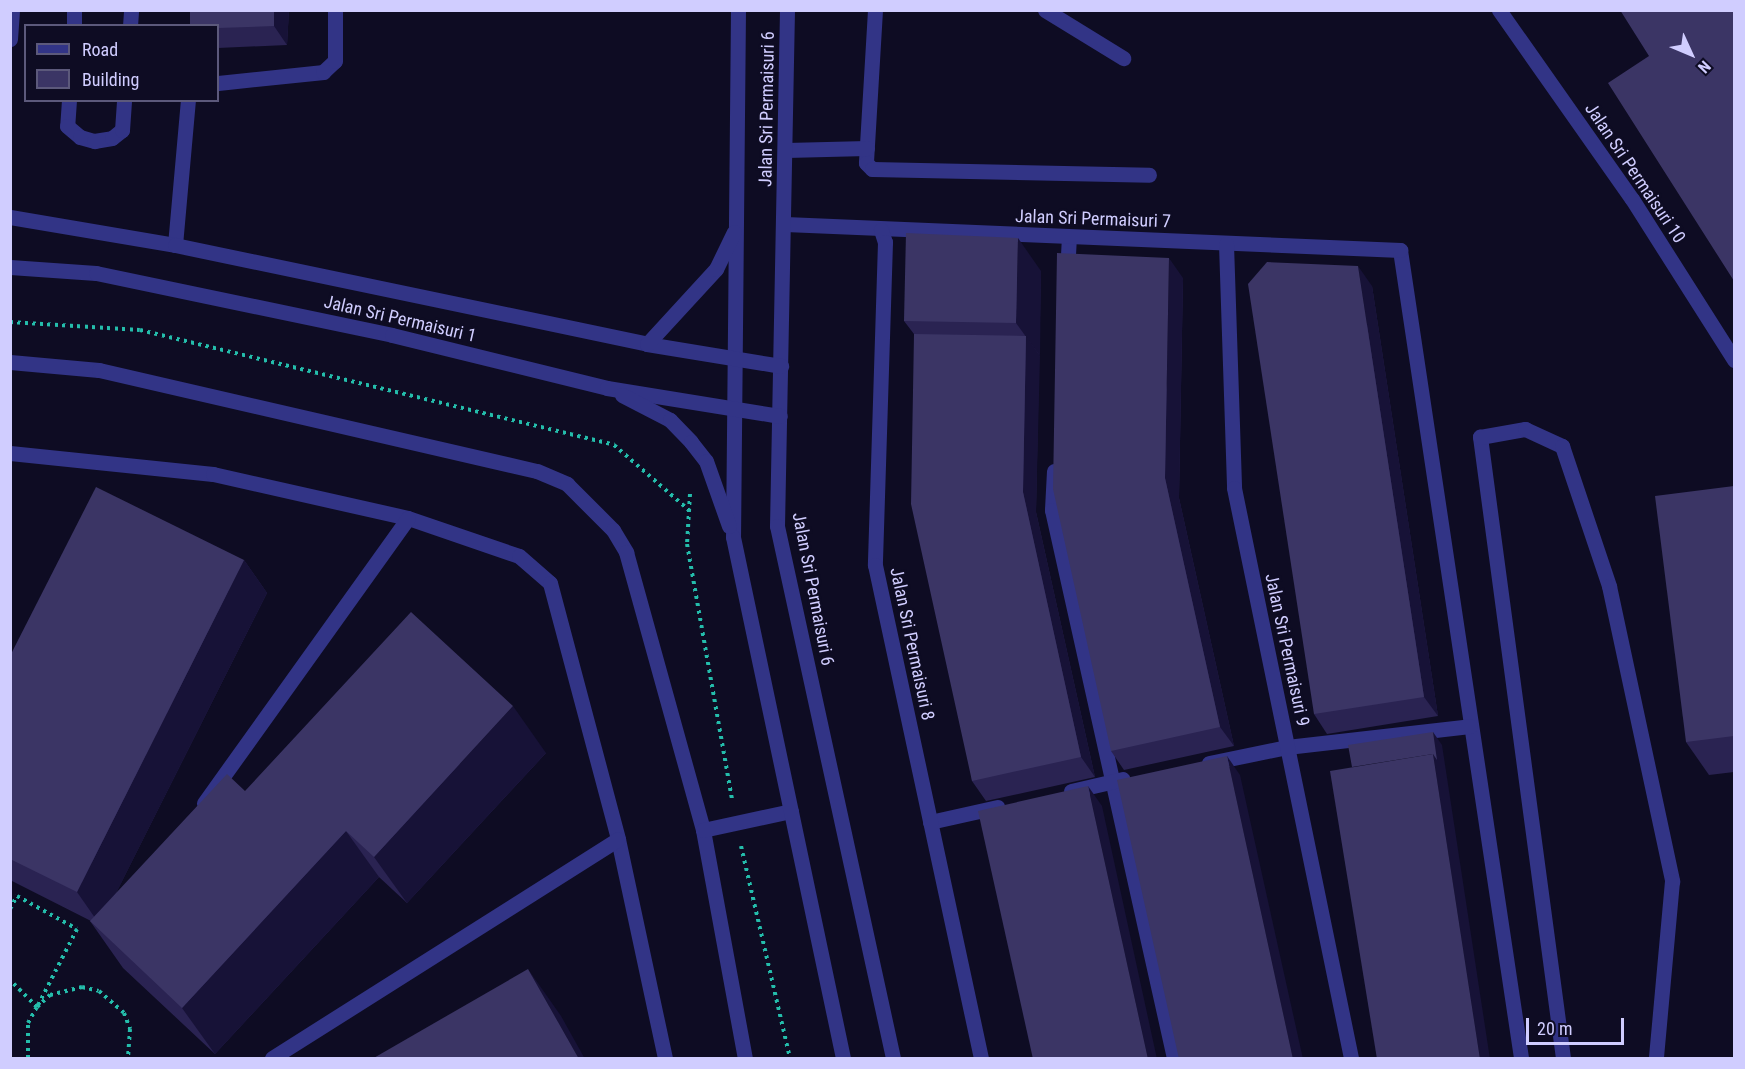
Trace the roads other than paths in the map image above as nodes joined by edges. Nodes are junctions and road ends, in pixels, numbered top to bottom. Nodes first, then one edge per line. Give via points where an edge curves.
1 (12, 10) edge
2 (335, 10) edge
3 (738, 10) edge
4 (787, 10) edge
5 (875, 10) edge
6 (1045, 10) edge
7 (1499, 10) edge
8 (10, 39) edge
9 (1123, 58) dead end
10 (219, 83) edge
11 (69, 102) edge
12 (124, 102) edge
13 (188, 102) edge
14 (867, 148) junction
15 (786, 150) junction
16 (1149, 175) dead end
17 (10, 217) edge
18 (785, 225) junction
19 (737, 227) junction
20 (881, 230) junction
21 (1068, 238) junction
22 (1226, 244) junction
23 (175, 245) junction
24 (10, 267) edge
25 (1066, 289) edge
26 (647, 344) junction
27 (1734, 360) edge
28 (734, 361) junction
29 (10, 362) edge
30 (781, 366) junction
31 (607, 388) junction
32 (733, 407) junction
33 (780, 416) junction
34 (1056, 452) edge
35 (10, 453) edge
36 (408, 518) junction
37 (733, 537) junction
38 (1470, 726) junction
39 (1287, 747) junction
40 (1195, 765) edge
41 (1137, 776) edge
42 (1114, 781) junction
43 (1057, 794) edge
44 (1011, 804) edge
45 (791, 811) junction
46 (191, 820) edge
47 (930, 822) junction
48 (703, 830) junction
49 (618, 839) junction
50 (272, 1059) edge
51 (665, 1059) edge
52 (745, 1059) edge
53 (843, 1059) edge
54 (893, 1059) edge
55 (981, 1059) edge
56 (1174, 1059) edge
57 (1351, 1059) edge
58 (1521, 1059) edge
59 (1563, 1059) edge
60 (1656, 1059) edge

1 - 8 street
2 - 10 street via 336,61 323,72
3 - 19 street, Jalan Sri Permaisuri 6
4 - 15 street, Jalan Sri Permaisuri 6
5 - 14 street
6 - 9 street
7 - 27 street, Jalan Sri Permaisuri 10 via 1632,199
11 - 12 street via 67,126 80,137 94,141 112,138 122,130
13 - 23 street
14 - 15 street
14 - 16 street via 866,163 872,169
15 - 18 street, Jalan Sri Permaisuri 6
17 - 23 street, Jalan Sri Permaisuri 1
18 - 20 street, Jalan Sri Permaisuri 7
18 - 30 street, Jalan Sri Permaisuri 6
19 - 26 street via 716,269
19 - 28 street, Jalan Sri Permaisuri 6
20 - 21 street, Jalan Sri Permaisuri 7
20 - 47 street, Jalan Sri Permaisuri 8 via 885,242 875,566
21 - 22 street, Jalan Sri Permaisuri 7
21 - 25 street
22 - 38 street, Jalan Sri Permaisuri 7 via 1400,250
22 - 39 street, Jalan Sri Permaisuri 9 via 1234,488
23 - 26 street, Jalan Sri Permaisuri 1
24 - 31 street, Jalan Sri Permaisuri 1 via 96,273 392,335
26 - 28 street, Jalan Sri Permaisuri 1
28 - 30 street, Jalan Sri Permaisuri 1
28 - 32 street, Jalan Sri Permaisuri 6
29 - 48 street via 99,370 537,471 567,484 613,530 626,552
30 - 33 street, Jalan Sri Permaisuri 6
31 - 32 street, Jalan Sri Permaisuri 1
31 - 37 street via 670,420 691,442 706,461
32 - 33 street, Jalan Sri Permaisuri 1
32 - 37 street, Jalan Sri Permaisuri 6
33 - 54 street, Jalan Sri Permaisuri 6 via 777,526
34 - 42 street via 1052,510
35 - 36 street via 213,474
36 - 46 street
36 - 49 street via 519,556 550,583
37 - 45 street, Jalan Sri Permaisuri 6
38 - 39 street
38 - 58 street
39 - 40 street
39 - 57 street, Jalan Sri Permaisuri 9
41 - 42 street
42 - 43 street
42 - 56 street
44 - 47 street
45 - 48 street
45 - 53 street, Jalan Sri Permaisuri 6
47 - 55 street, Jalan Sri Permaisuri 8
48 - 52 street
49 - 50 street
49 - 51 street
59 - 60 street via 1480,437 1525,429 1562,446 1609,586 1672,881

